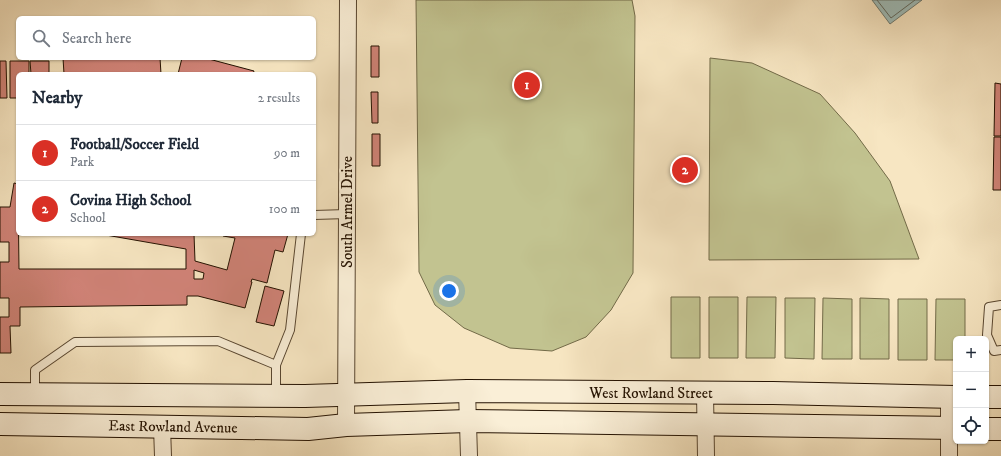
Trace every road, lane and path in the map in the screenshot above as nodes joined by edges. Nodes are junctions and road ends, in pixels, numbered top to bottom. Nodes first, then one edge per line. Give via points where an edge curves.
1 (348, 0) edge
2 (347, 214) junction
3 (316, 216) edge
4 (301, 236) edge
5 (1001, 305) edge
6 (1001, 350) edge
7 (276, 365) junction
8 (467, 391) junction
9 (705, 393) junction
10 (0, 394) edge
11 (36, 394) junction
12 (346, 395) junction
13 (276, 396) junction
14 (953, 397) edge
15 (989, 397) edge
16 (1001, 398) edge
17 (468, 422) junction
18 (0, 424) edge
19 (706, 424) junction
20 (346, 425) junction
21 (162, 427) junction
22 (953, 428) edge
23 (989, 429) edge
24 (1001, 429) edge
25 (163, 456) edge
26 (468, 456) edge
27 (706, 456) edge
28 (949, 456) edge

1 - 2 street, South Armel Drive
2 - 3 lane
2 - 12 street, South Armel Drive
4 - 7 lane via 290,330
5 - 6 lane via 989,307 987,335 994,351
7 - 11 lane via 218,341 75,342 35,370
7 - 13 lane
8 - 9 main road, West Rowland Street
8 - 12 main road, West Rowland Street
8 - 17 street
9 - 14 main road, West Rowland Street
9 - 19 street
10 - 11 main road, East Rowland Avenue
11 - 13 main road, East Rowland Avenue
12 - 13 main road, East Rowland Avenue
12 - 20 street, South Armel Drive
15 - 16 main road
17 - 19 main road, West Rowland Street
17 - 20 main road, West Rowland Street
17 - 26 street
18 - 21 main road, East Rowland Avenue
19 - 22 main road, West Rowland Street
19 - 27 street
20 - 21 main road, East Rowland Avenue via 308,429
21 - 25 street
22 - 28 street
23 - 24 main road

